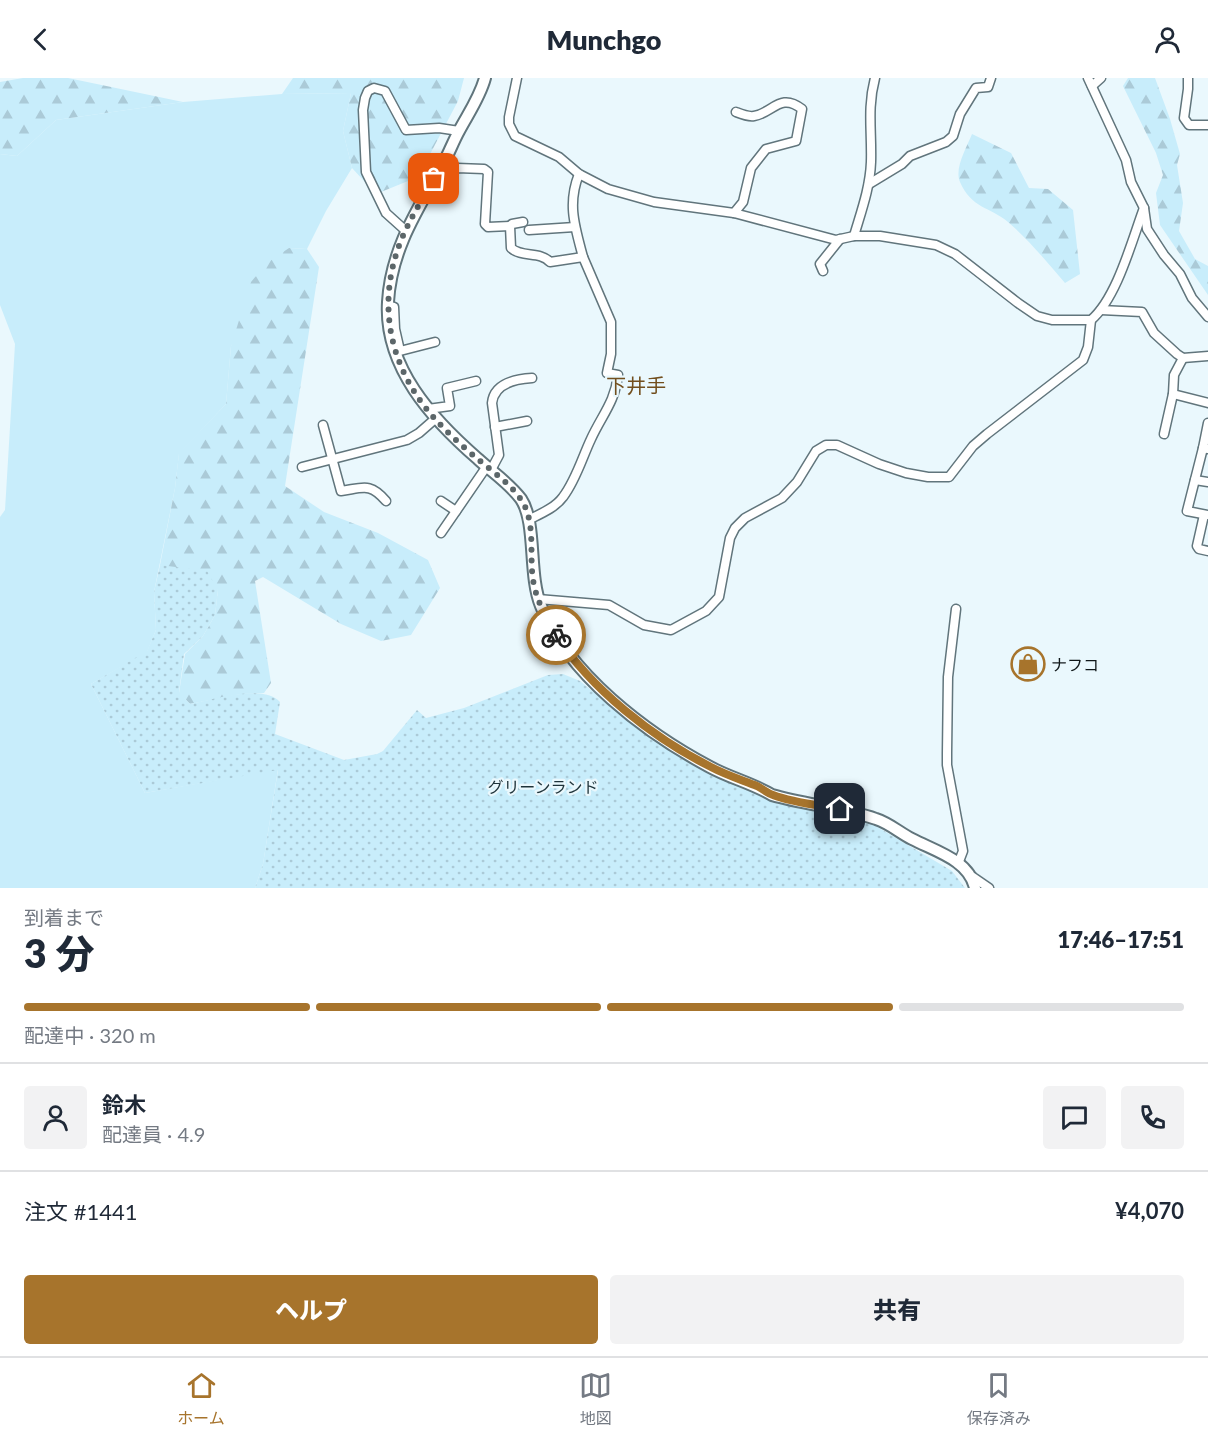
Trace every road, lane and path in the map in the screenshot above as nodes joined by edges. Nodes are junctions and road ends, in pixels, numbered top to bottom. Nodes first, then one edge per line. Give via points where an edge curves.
1 (485, 78) edge
2 (517, 78) edge
3 (875, 78) edge
4 (991, 78) edge
5 (1101, 78) edge
6 (1188, 78) edge
7 (1090, 82) edge
8 (735, 112) dead end
9 (1208, 126) edge
10 (459, 131) junction
11 (579, 174) junction
12 (434, 179) junction
13 (869, 184) junction
14 (1144, 208) junction
15 (734, 213) junction
16 (523, 222) dead end
17 (510, 226) junction
18 (575, 227) junction
19 (406, 231) junction
20 (528, 231) dead end
21 (854, 236) junction
22 (840, 239) junction
23 (584, 257) junction
24 (823, 271) dead end
25 (388, 305) junction
26 (1101, 310) junction
27 (1208, 317) edge
28 (1091, 320) junction
29 (435, 342) dead end
30 (1208, 356) edge
31 (1183, 358) junction
32 (532, 378) dead end
33 (476, 381) dead end
34 (1173, 394) junction
35 (1208, 403) edge
36 (428, 409) junction
37 (435, 419) junction
38 (527, 421) dead end
39 (1208, 423) edge
40 (323, 425) dead end
41 (495, 427) junction
42 (1164, 434) dead end
43 (1205, 449) edge
44 (333, 459) junction
45 (302, 467) dead end
46 (489, 468) junction
47 (1195, 480) junction
48 (1208, 482) edge
49 (386, 501) dead end
50 (441, 501) dead end
51 (456, 511) junction
52 (1206, 515) edge
53 (528, 520) junction
54 (441, 533) dead end
55 (1208, 551) edge
56 (538, 599) junction
57 (956, 609) dead end
58 (958, 864) junction
59 (974, 883) edge
60 (989, 888) edge

1 - 10 street
2 - 11 street via 509,117 515,136 559,157
3 - 13 street via 870,104
4 - 13 street via 988,87 976,88 960,114 953,136 910,156 903,165
5 - 7 street
6 - 9 street via 1184,118 1189,125
7 - 14 street
8 - 15 street via 755,116 782,103 802,109 796,141 766,149 751,168 743,202
10 - 12 street
10 - 19 street via 406,130 385,91 368,91 363,110 366,172 386,213
11 - 15 street via 608,189 654,202
11 - 18 street via 573,190
12 - 17 street via 442,181 457,168 484,169 488,172 485,224
12 - 19 street
13 - 21 street
14 - 26 street
14 - 27 street via 1147,229
15 - 22 street
16 - 17 street
17 - 23 street via 509,241 517,253 546,257 550,262
18 - 20 street
18 - 23 street
19 - 25 street via 391,272
21 - 22 street
21 - 28 street via 936,245 956,254 1036,316
22 - 24 street via 820,264
23 - 53 street via 611,322 608,374 618,375 617,389 563,498
25 - 29 street via 394,307 400,351
25 - 36 street via 389,330 401,368
26 - 28 street
26 - 31 street via 1142,312 1154,333
28 - 56 street via 1083,360 973,446 949,477 906,473 837,445 826,445 816,451 782,498 745,518 735,528 719,597 706,611 671,630 644,625 609,605
30 - 31 street
31 - 34 street via 1174,375
32 - 41 street via 514,379 496,391 492,403
33 - 36 street via 447,388 450,405
34 - 35 street
34 - 42 street
36 - 37 street
37 - 44 street via 407,440
37 - 46 street
38 - 41 street
39 - 43 street
40 - 44 street
41 - 46 street via 499,455
43 - 47 street
44 - 45 street
44 - 49 street via 341,491 367,487 375,489
46 - 51 street
46 - 53 street via 522,501
47 - 48 street
47 - 52 street via 1187,511
50 - 51 street
51 - 54 street
52 - 55 street via 1197,546
53 - 56 street
56 - 58 street via 558,637 590,677 642,723 709,767 772,795 878,820
57 - 58 street via 948,677 947,765 963,851
58 - 59 street
59 - 60 street

